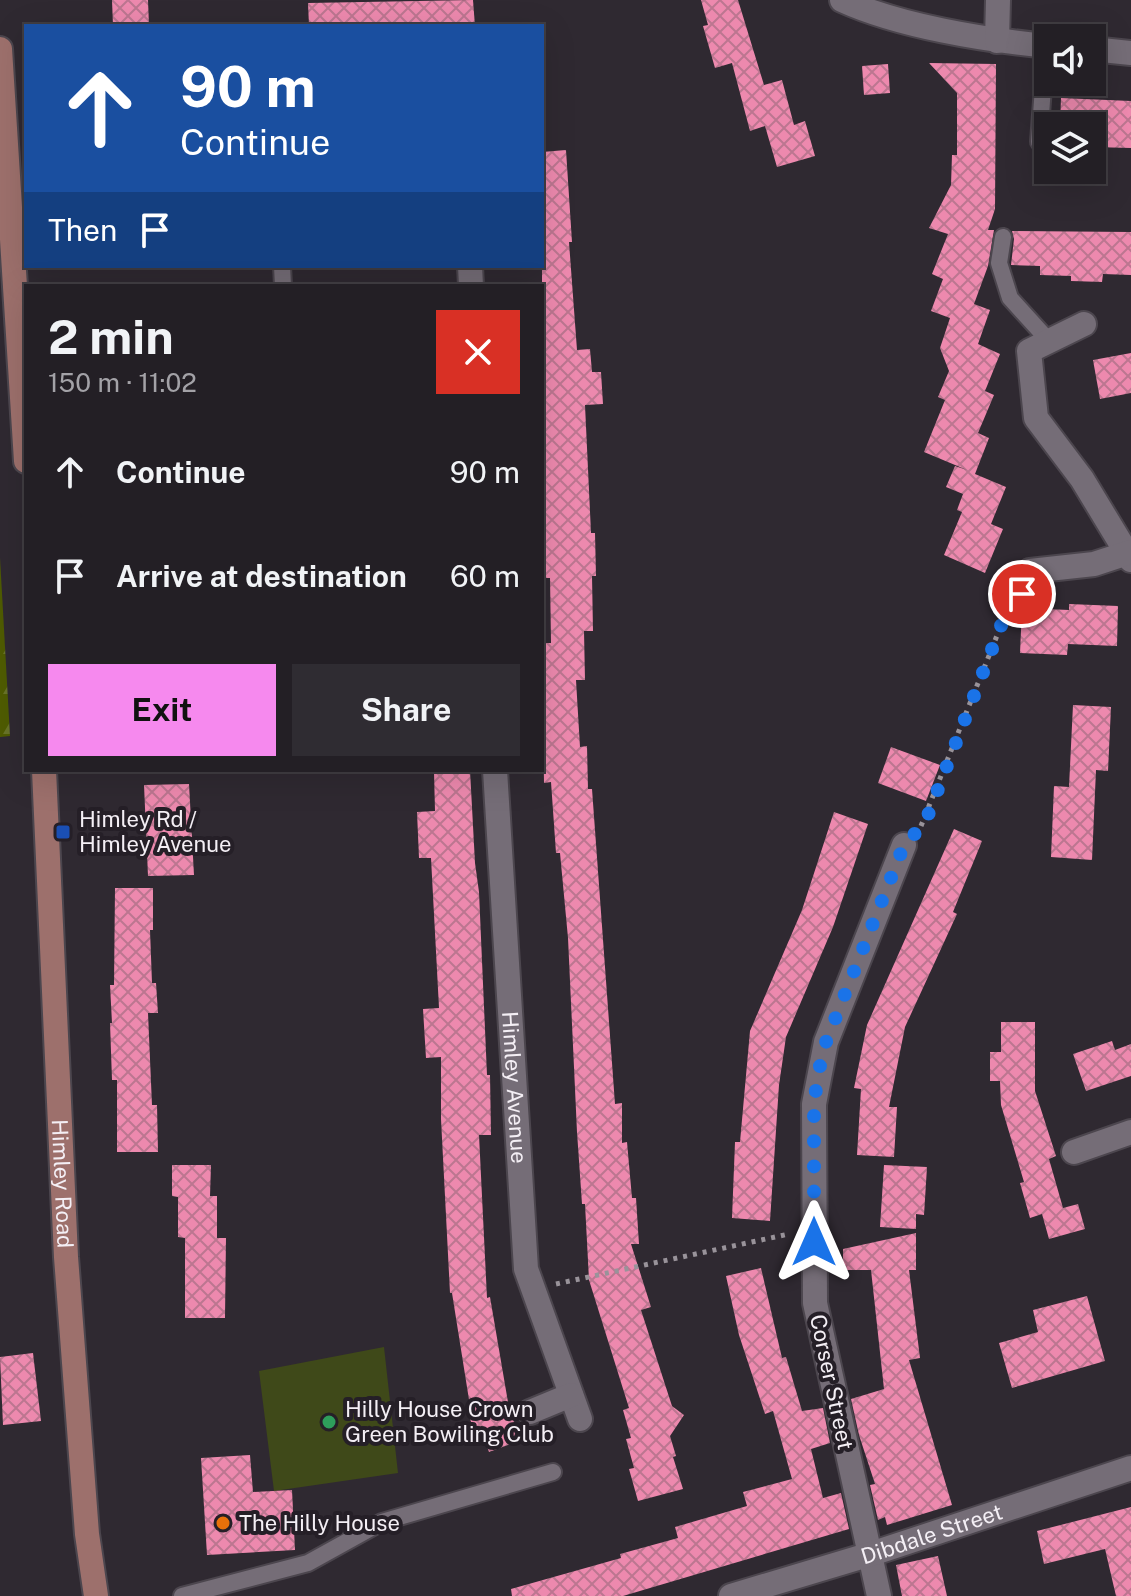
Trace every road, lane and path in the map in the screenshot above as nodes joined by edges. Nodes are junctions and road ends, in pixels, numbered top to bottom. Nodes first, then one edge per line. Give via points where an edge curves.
1 (842, 0) edge
2 (998, 0) edge
3 (997, 41) junction
4 (1034, 45) edge
5 (0, 49) edge
6 (1106, 50) edge
7 (1131, 53) edge
8 (1003, 237) dead end
9 (1084, 324) dead end
10 (1049, 341) junction
11 (24, 429) edge
12 (1130, 555) edge
13 (1035, 570) joint
14 (44, 772) edge
15 (495, 772) edge
16 (904, 845) joint
17 (1131, 1132) edge
18 (1074, 1152) dead end
19 (814, 1229) junction
20 (533, 1289) junction
21 (571, 1395) junction
22 (530, 1412) dead end
23 (580, 1419) dead end
24 (1131, 1468) edge
25 (553, 1472) dead end
26 (871, 1554) junction
27 (96, 1596) edge
28 (182, 1596) edge
29 (731, 1596) edge
30 (879, 1596) edge

1 - 3 street via 866,11
2 - 3 street
3 - 4 street
5 - 11 main road
6 - 7 street
8 - 10 lane via 999,263 1010,298
9 - 10 street
10 - 12 street via 1029,351 1036,418
12 - 13 street
13 - 16 path via 1004,618 925,823
14 - 27 main road, Himley Road via 66,1257
15 - 20 street, Himley Avenue via 526,1269
16 - 19 street, Corser Street via 818,1074
17 - 18 street
19 - 20 path
19 - 26 street, Corser Street via 815,1303
20 - 21 street, Himley Avenue
21 - 22 street
21 - 23 street, Himley Avenue
24 - 26 street, Dibdale Street
25 - 28 lane via 382,1522 308,1563
26 - 29 street, Dibdale Street
26 - 30 street, Corser Street

